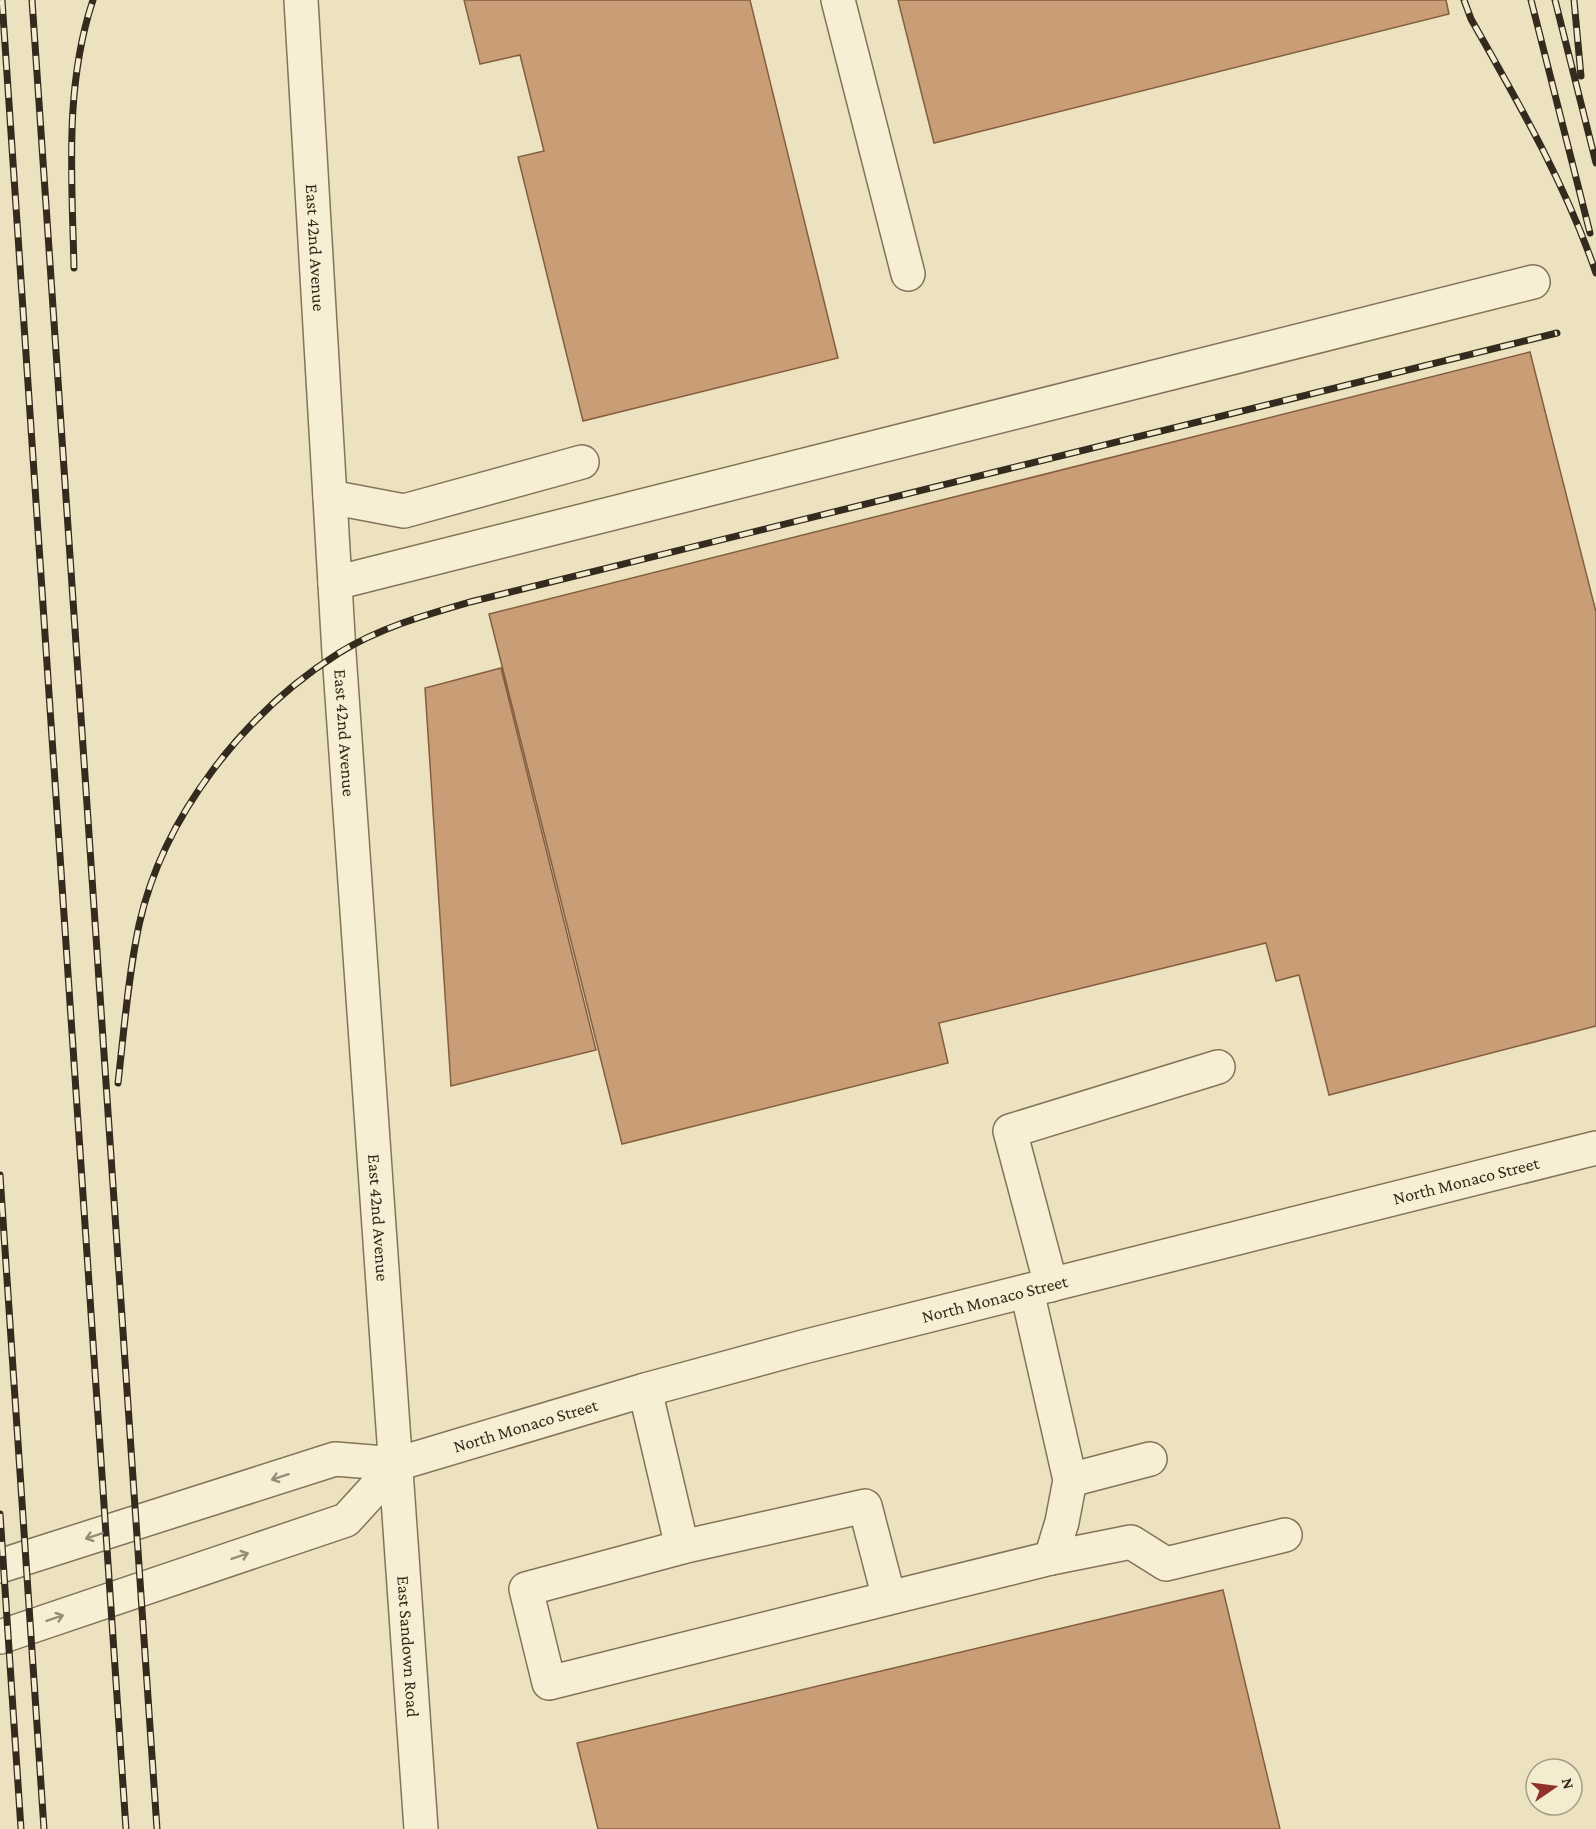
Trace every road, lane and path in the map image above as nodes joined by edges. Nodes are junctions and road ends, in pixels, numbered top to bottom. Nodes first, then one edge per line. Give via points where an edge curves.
1 (301, 0) edge
2 (838, 0) edge
3 (908, 274) dead end
4 (1533, 282) dead end
5 (582, 462) dead end
6 (330, 497) junction
7 (335, 583) junction
8 (1218, 1067) dead end
9 (1596, 1148) edge
10 (1039, 1288) junction
11 (645, 1389) junction
12 (1150, 1459) dead end
13 (396, 1464) junction
14 (1070, 1480) junction
15 (1285, 1535) dead end
16 (682, 1547) junction
17 (1051, 1558) junction
18 (0, 1566) edge
19 (889, 1598) junction
20 (0, 1637) edge
21 (421, 1829) edge

1 - 6 street, East 42nd Avenue
2 - 3 street
4 - 7 street
5 - 6 street via 404,511
6 - 7 street, East 42nd Avenue
7 - 13 street, East 42nd Avenue
8 - 10 street via 1010,1131
9 - 10 street, North Monaco Street
10 - 11 street, North Monaco Street
10 - 14 street
11 - 13 street, North Monaco Street
11 - 16 street
12 - 14 street
13 -> 18 street, North Monaco Street via 335,1459
20 -> 13 street via 346,1520
13 - 21 street, East Sandown Road
14 - 17 street
15 - 17 street via 1166,1564 1131,1542
16 - 19 street via 865,1506
16 - 19 street via 526,1589 549,1683
17 - 19 street

